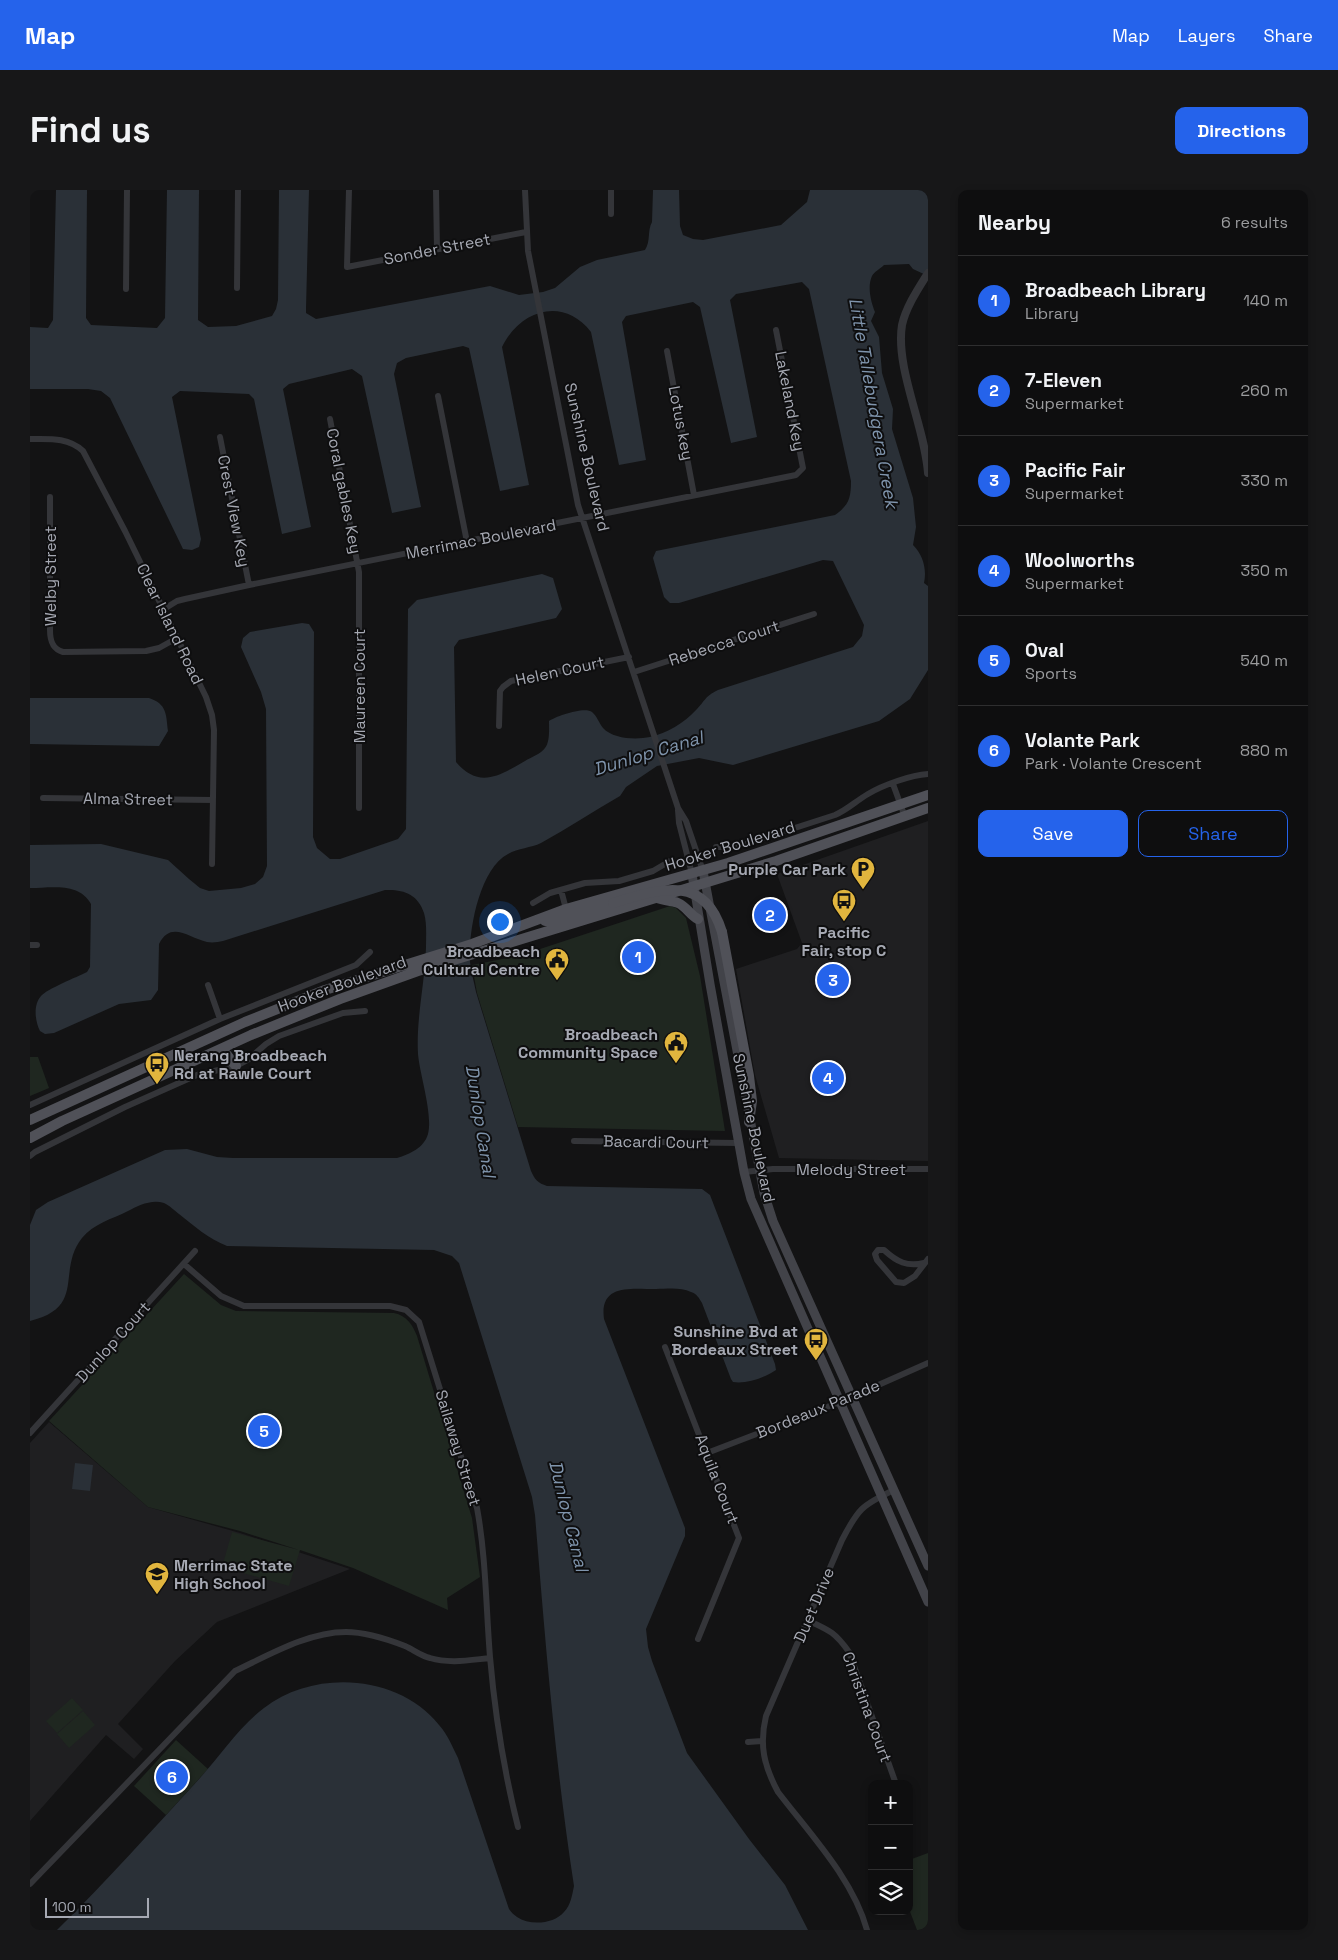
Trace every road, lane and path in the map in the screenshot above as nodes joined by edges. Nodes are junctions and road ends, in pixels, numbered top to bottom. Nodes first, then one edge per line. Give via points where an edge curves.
1 (127, 190) edge
2 (238, 190) edge
3 (349, 190) edge
4 (436, 190) edge
5 (525, 190) edge
6 (611, 190) edge
7 (611, 214) dead end
8 (526, 232) junction
9 (437, 249) junction
10 (928, 273) edge
11 (237, 288) dead end
12 (126, 289) dead end
13 (776, 330) dead end
14 (667, 351) dead end
15 (438, 396) dead end
16 (330, 419) dead end
17 (220, 437) dead end
18 (30, 439) edge
19 (800, 472) joint
20 (928, 472) edge
21 (694, 495) junction
22 (50, 497) dead end
23 (582, 518) junction
24 (467, 542) junction
25 (358, 564) junction
26 (249, 585) junction
27 (164, 609) junction
28 (814, 614) dead end
29 (177, 638) junction
30 (629, 656) junction
31 (634, 672) junction
32 (499, 726) dead end
33 (928, 774) edge
34 (892, 784) junction
35 (928, 795) edge
36 (43, 798) dead end
37 (213, 800) junction
38 (900, 805) junction
39 (359, 808) dead end
40 (678, 808) junction
41 (928, 808) edge
42 (904, 817) junction
43 (716, 847) dead end
44 (670, 861) dead end
45 (212, 864) dead end
46 (703, 871) junction
47 (692, 874) junction
48 (706, 882) junction
49 (694, 886) junction
50 (561, 890) junction
51 (657, 898) junction
52 (533, 903) dead end
53 (566, 909) junction
54 (698, 919) junction
55 (531, 922) junction
56 (38, 945) dead end
57 (30, 946) edge
58 (474, 949) junction
59 (370, 952) dead end
60 (208, 985) dead end
61 (365, 1012) dead end
62 (220, 1019) junction
63 (235, 1042) junction
64 (217, 1051) junction
65 (236, 1066) junction
66 (30, 1105) edge
67 (30, 1120) edge
68 (750, 1122) junction
69 (30, 1138) edge
70 (574, 1141) dead end
71 (739, 1144) junction
72 (30, 1156) edge
73 (759, 1170) junction
74 (928, 1170) edge
75 (744, 1172) junction
76 (195, 1251) dead end
77 (926, 1261) edge
78 (184, 1264) junction
79 (665, 1347) dead end
80 (928, 1364) edge
81 (852, 1397) junction
82 (840, 1402) junction
83 (30, 1433) edge
84 (707, 1453) junction
85 (894, 1490) junction
86 (882, 1496) junction
87 (928, 1566) edge
88 (927, 1599) edge
89 (807, 1620) junction
90 (698, 1638) dead end
91 (490, 1658) junction
92 (762, 1741) junction
93 (748, 1742) dead end
94 (895, 1780) edge
95 (518, 1828) dead end
96 (30, 1884) edge
97 (867, 1930) edge

1 - 12 street
2 - 11 street
3 - 9 street, Sonder Street via 347,267
4 - 9 street
5 - 8 street, Sunshine Boulevard
6 - 7 street
8 - 9 street, Sonder Street
8 - 23 street, Sunshine Boulevard
10 - 20 street via 905,315 901,343
13 - 19 street, Lakeland Key via 802,463
14 - 21 street, Lotus key
15 - 24 street
16 - 25 street, Coral gables Key
17 - 26 street, Crest View Key
18 - 27 street, Clear Island Road via 65,440 82,451
19 - 21 street, Merrimac Boulevard
21 - 23 street, Merrimac Boulevard
22 - 29 street, Welby Street via 50,630 56,649 63,652 146,651
23 - 24 street, Merrimac Boulevard
23 - 30 street, Sunshine Boulevard
24 - 25 street, Merrimac Boulevard
25 - 26 street, Merrimac Boulevard
25 - 39 street, Maureen Court
26 - 27 street, Merrimac Boulevard via 185,598
27 - 29 street, Clear Island Road
28 - 31 street, Rebecca Court
29 - 37 street, Clear Island Road via 212,715
30 - 31 street, Sunshine Boulevard
30 - 32 street, Helen Court via 511,680 500,691
31 - 40 street, Sunshine Boulevard
33 - 34 street, Hooker Boulevard
34 - 38 street
34 - 43 street, Hooker Boulevard via 834,815 736,847
35 - 38 main road, Hooker Boulevard
36 - 37 street, Alma Street
37 - 45 street, Clear Island Road
38 - 42 street
38 - 46 main road, Hooker Boulevard
40 - 46 street, Sunshine Boulevard via 686,821
40 - 47 street, Sunshine Boulevard
41 - 42 main road, Hooker Boulevard
42 - 48 main road, Hooker Boulevard
44 - 50 street, Hooker Boulevard via 653,871 624,880 584,883
46 - 47 main road, Hooker Boulevard
46 - 48 main road, Sunshine Boulevard
47 - 49 main road, Sunshine Boulevard
47 - 53 main road, Hooker Boulevard
48 - 49 main road, Hooker Boulevard
48 - 68 main road, Sunshine Boulevard
49 - 51 main road, Hooker Boulevard
49 - 54 main road, Sunshine Boulevard
50 - 52 street, Hooker Boulevard
50 - 53 street
51 - 54 main road via 680,904
51 - 58 main road, Hooker Boulevard
53 - 55 main road, Hooker Boulevard
54 - 71 main road, Sunshine Boulevard
55 - 58 main road, Hooker Boulevard
55 - 68 main road, bridge via 552,921 659,890 692,894 709,906 722,932 751,1091
56 - 57 street
58 - 63 main road, Hooker Boulevard
58 - 67 main road, Hooker Boulevard via 354,980 276,1009
59 - 62 street, Hooker Boulevard via 356,965
60 - 62 street
61 - 65 street, Hooker Boulevard via 343,1013 280,1036
62 - 66 street, Hooker Boulevard
63 - 64 main road, Hooker Boulevard
63 - 65 main road
64 - 65 main road via 229,1057
64 - 69 main road, Hooker Boulevard
65 - 72 street, Hooker Boulevard via 179,1083
68 - 73 main road, Sunshine Boulevard
70 - 71 street, Bacardi Court
71 - 75 main road, Sunshine Boulevard
73 - 74 street, Melody Street
73 - 75 street, Melody Street
73 - 81 main road, Sunshine Boulevard via 773,1221
75 - 82 main road, Sunshine Boulevard via 757,1213
76 - 78 street, Dunlop Court
77 - 77 street via 915,1276 904,1283 896,1282 875,1254 884,1250 895,1261 905,1264
78 - 83 street, Dunlop Court
78 - 91 street, Sailaway Street via 221,1296 244,1306 390,1306 406,1310 419,1322 477,1508 482,1533
79 - 84 street, Aquila Court
80 - 81 street, Bordeaux Parade
81 - 82 street, Bordeaux Parade
81 - 85 main road, Sunshine Boulevard
82 - 84 street, Bordeaux Parade
82 - 86 main road, Sunshine Boulevard
84 - 90 street, Aquila Court via 738,1538
85 - 86 street, Duet Drive
85 - 87 main road, Sunshine Boulevard
86 - 88 main road, Sunshine Boulevard
86 - 89 street, Duet Drive via 854,1517
89 - 92 street, Duet Drive via 766,1716
89 - 94 street, Christina Court via 830,1630 849,1652
91 - 95 street, Sailaway Street via 505,1772
91 - 96 street via 452,1662 428,1658 376,1636 325,1633 235,1671
92 - 93 street
92 - 97 street, Duet Drive via 763,1757 774,1785 852,1893

